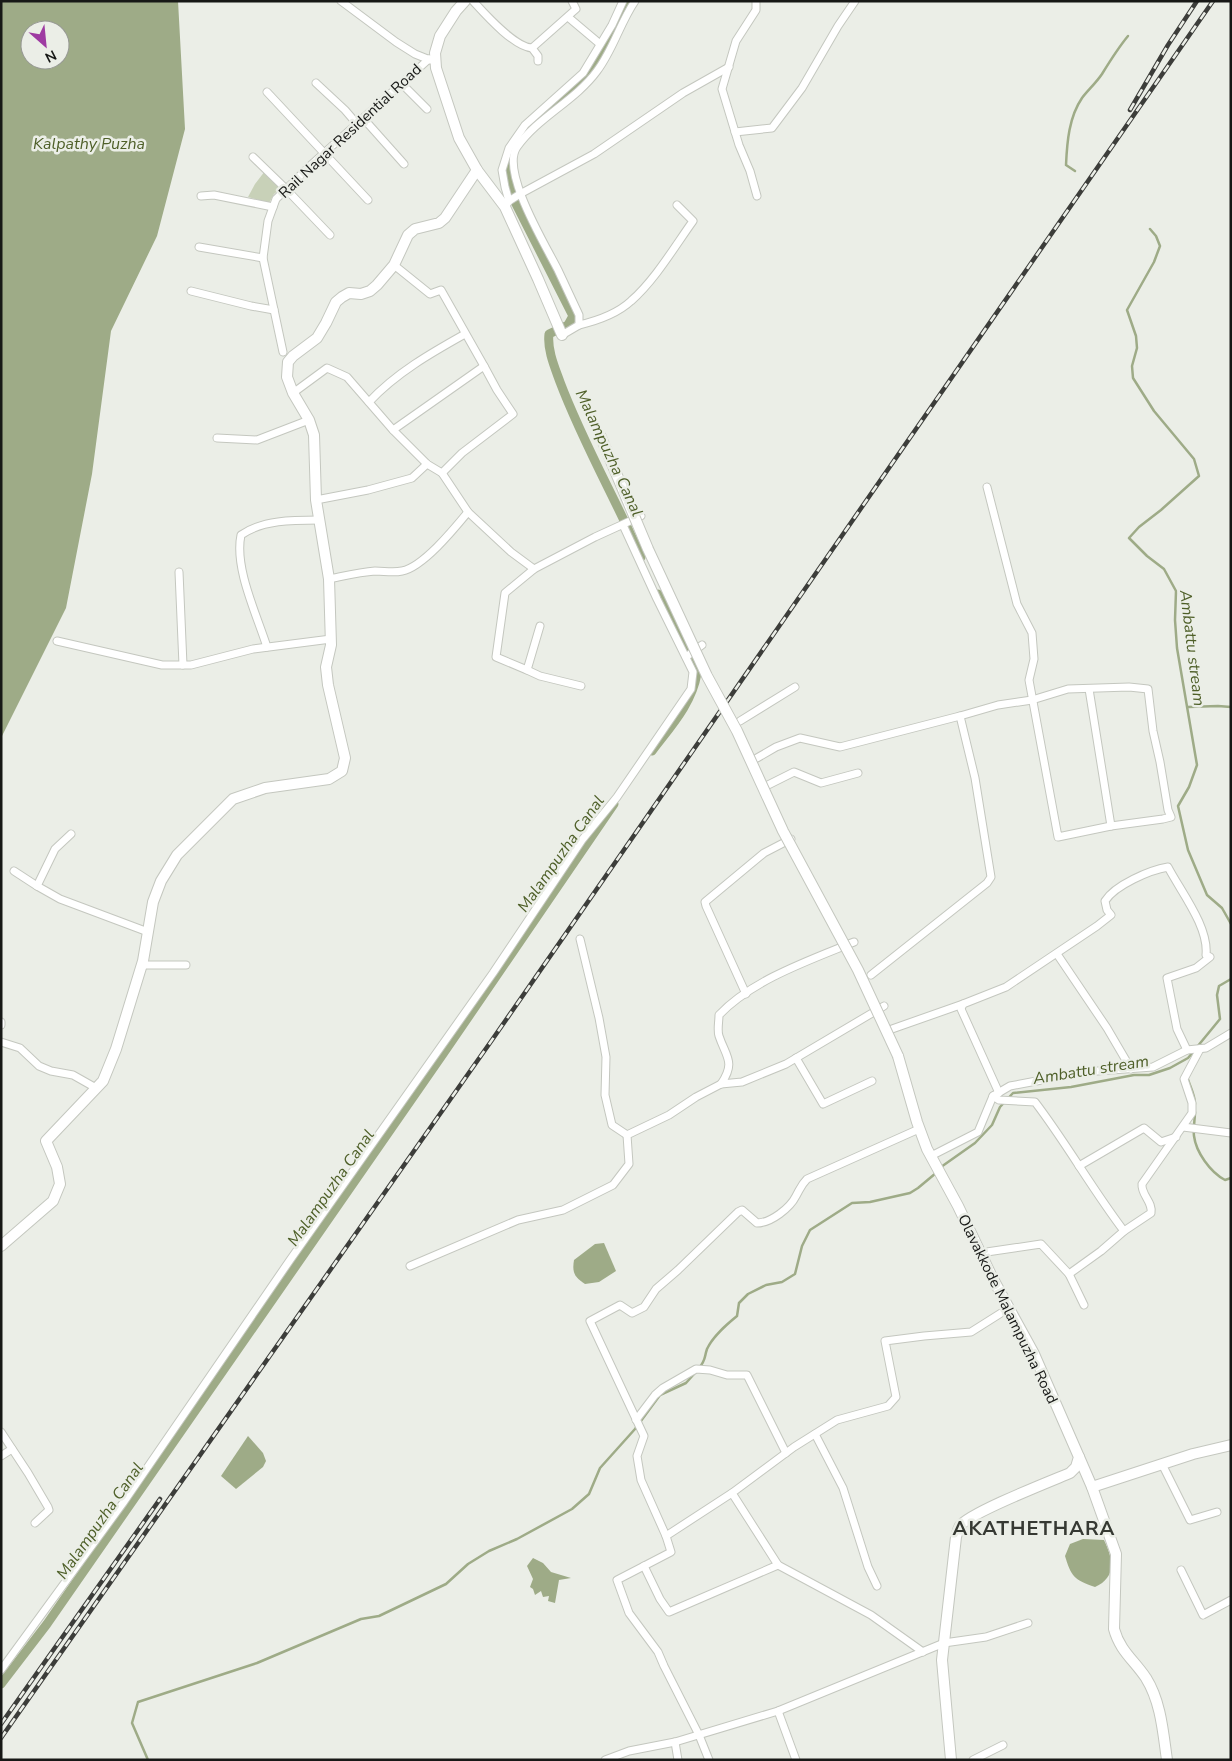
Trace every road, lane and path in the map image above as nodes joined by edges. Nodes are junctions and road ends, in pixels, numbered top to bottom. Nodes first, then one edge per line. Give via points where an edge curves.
1 (341, 1) edge
2 (465, 1) edge
3 (473, 1) edge
4 (572, 1) edge
5 (623, 1) edge
6 (635, 1) edge
7 (756, 1) edge
8 (856, 1) edge
9 (568, 17) junction
10 (600, 44) junction
11 (532, 48) junction
12 (432, 60) junction
13 (538, 61) dead end
14 (729, 67) junction
15 (316, 83) dead end
16 (402, 84) junction
17 (267, 92) dead end
18 (427, 109) dead end
19 (363, 118) junction
20 (356, 124) junction
21 (735, 132) junction
22 (325, 153) junction
23 (253, 156) dead end
24 (404, 164) dead end
25 (477, 170) junction
26 (286, 189) junction
27 (520, 194) junction
28 (201, 196) dead end
29 (757, 196) dead end
30 (368, 200) dead end
31 (507, 204) junction
32 (677, 205) dead end
33 (273, 207) junction
34 (330, 235) dead end
35 (199, 247) dead end
36 (264, 258) junction
37 (394, 265) junction
38 (191, 290) dead end
39 (274, 310) junction
40 (578, 324) junction
41 (465, 334) junction
42 (562, 335) joint
43 (283, 352) dead end
44 (484, 366) junction
45 (293, 393) junction
46 (369, 402) junction
47 (309, 420) junction
48 (393, 430) junction
49 (600, 435) dead end
50 (217, 438) dead end
51 (427, 464) junction
52 (442, 473) junction
53 (988, 488) dead end
54 (316, 500) junction
55 (468, 512) junction
56 (640, 516) dead end
57 (319, 520) junction
58 (622, 526) junction
59 (534, 569) junction
60 (179, 572) dead end
61 (329, 579) junction
62 (540, 626) dead end
63 (331, 639) junction
64 (57, 641) dead end
65 (701, 646) dead end
66 (267, 647) junction
67 (686, 657) junction
68 (183, 665) junction
69 (527, 670) junction
70 (581, 686) dead end
71 (795, 687) dead end
72 (1089, 688) junction
73 (1032, 700) junction
74 (960, 716) junction
75 (740, 721) dead end
76 (757, 758) dead end
77 (858, 773) dead end
78 (768, 785) dead end
79 (1110, 826) junction
80 (71, 834) dead end
81 (792, 839) dead end
82 (14, 871) dead end
83 (37, 886) junction
84 (148, 932) junction
85 (580, 939) dead end
86 (854, 942) dead end
87 (1057, 954) junction
88 (142, 964) junction
89 (186, 965) dead end
90 (871, 975) dead end
91 (746, 994) junction
92 (963, 1004) junction
93 (884, 1006) dead end
94 (892, 1029) dead end
95 (1231, 1033) edge
96 (1, 1042) edge
97 (1200, 1049) junction
98 (1188, 1050) junction
99 (796, 1058) junction
100 (1130, 1069) junction
101 (872, 1081) dead end
102 (721, 1084) junction
103 (96, 1088) junction
104 (997, 1096) junction
105 (1190, 1127) junction
106 (920, 1129) junction
107 (1231, 1133) edge
108 (628, 1135) junction
109 (1176, 1137) junction
110 (931, 1156) junction
111 (1079, 1166) junction
112 (1124, 1231) junction
113 (1, 1246) edge
114 (980, 1253) junction
115 (410, 1266) dead end
116 (1069, 1274) junction
117 (1084, 1305) dead end
118 (1009, 1308) junction
119 (636, 1420) junction
120 (1, 1432) edge
121 (815, 1434) junction
122 (1231, 1445) edge
123 (12, 1449) junction
124 (786, 1453) junction
125 (1, 1456) edge
126 (1079, 1458) junction
127 (1162, 1464) junction
128 (1092, 1487) junction
129 (732, 1493) junction
130 (1217, 1512) dead end
131 (35, 1523) dead end
132 (666, 1536) junction
133 (778, 1565) junction
134 (644, 1566) junction
135 (1181, 1570) dead end
136 (877, 1586) dead end
137 (1231, 1600) edge
138 (1028, 1623) dead end
139 (944, 1644) junction
140 (923, 1652) junction
141 (1, 1670) edge
142 (778, 1711) junction
143 (699, 1735) junction
144 (675, 1742) junction
145 (1003, 1745) dead end
146 (629, 1751) junction
147 (605, 1760) edge
148 (631, 1760) edge
149 (678, 1760) edge
150 (709, 1760) edge
151 (796, 1760) edge
152 (952, 1760) edge
153 (973, 1760) edge
154 (1167, 1760) edge

1 - 12 street via 396,42
2 - 12 main road via 440,36
3 - 11 street via 496,25 525,47
4 - 9 street via 576,9
5 - 10 street
6 - 27 street via 596,72 516,148 513,167
7 - 14 street via 756,10 736,41
8 - 21 street via 802,88 772,128
9 - 10 street
9 - 11 street
10 - 31 street via 583,73 525,125 509,148 502,170
11 - 13 street
12 - 16 street, Rail Nagar Residential Road
12 - 25 main road via 459,138
14 - 21 street via 722,89
14 - 27 street via 683,93 594,154
15 - 20 street
16 - 18 street
16 - 19 street, Rail Nagar Residential Road
17 - 22 street
19 - 20 street, Rail Nagar Residential Road
19 - 24 street
20 - 22 street, Rail Nagar Residential Road
21 - 29 street
22 - 26 street, Rail Nagar Residential Road
22 - 30 street
23 - 26 street
25 - 31 main road
25 - 37 main road via 445,218 439,223 415,229 408,235
26 - 33 street, Rail Nagar Residential Road
26 - 34 street
27 - 31 street
27 - 40 street via 579,315
28 - 33 street via 214,195
31 - 42 main road
32 - 40 street via 693,220 661,266 631,302 593,322
33 - 36 street, Rail Nagar Residential Road via 268,220
35 - 36 street
36 - 39 street, Rail Nagar Residential Road
37 - 41 street via 430,294 441,290
37 - 45 main road via 370,290 342,296 317,338 288,362 287,377
38 - 39 street
39 - 43 street, Rail Nagar Residential Road
40 - 42 street
41 - 44 street
41 - 46 street via 426,356
44 - 48 street
44 - 52 street via 513,414 462,453
45 - 46 street via 327,368 347,377
45 - 47 main road
46 - 48 street
47 - 50 street via 257,440
47 - 54 main road via 314,435
48 - 51 street
49 - 106 main road, Olavakkode Malampuzha Road, bridge via 707,676 858,970 898,1056
51 - 52 street
51 - 54 street via 412,478
52 - 55 street
53 - 73 street via 1017,604 1032,633 1034,659 1029,680
54 - 57 main road
55 - 59 street
55 - 61 street via 418,564 405,571 375,571
56 - 58 street
57 - 61 main road
57 - 66 street via 278,522 249,530 241,536 242,572
58 - 59 street
58 - 67 street
59 - 69 street via 505,593 496,657
60 - 68 street
61 - 63 main road
62 - 69 street
63 - 66 street
63 - 84 main road via 326,667 345,758 342,771 329,779 265,788 233,799 177,855 153,902
64 - 68 street via 162,665
65 - 67 street
66 - 68 street
67 - 141 street via 694,677 686,698 617,797 582,840 493,974 123,1502
69 - 70 street
71 - 75 street
72 - 73 street via 1068,689
72 - 79 street
72 - 79 street via 1148,689 1152,731 1171,817
73 - 74 street
73 - 79 street via 1058,837
74 - 76 street via 840,747 800,738 776,746
74 - 90 street via 975,778 991,877
77 - 78 street via 821,784 794,772
80 - 83 street via 55,850
81 - 91 street via 764,853 705,902
82 - 83 street
83 - 84 street via 60,899
84 - 88 main road
85 - 108 street via 606,1057 606,1102 612,1125
86 - 91 street via 810,960
87 - 92 street via 1006,988
87 - 98 street via 1111,915 1105,900 1109,894 1150,870 1168,867 1205,936 1206,955 1210,957 1196,968 1167,978 1177,1029
87 - 100 street via 1102,1020
88 - 89 street
88 - 103 main road via 116,1049 103,1081
91 - 102 street via 719,1016 718,1034 728,1055 729,1072
92 - 94 street
92 - 104 street via 961,1008
93 - 99 street
95 - 97 street
96 - 103 street via 20,1048 39,1066 73,1075
97 - 98 street
97 - 105 street via 1184,1079 1192,1103
98 - 100 street via 1153,1067
99 - 101 street via 823,1104
99 - 102 street via 742,1082
100 - 104 street via 1084,1072 1010,1086
102 - 108 street
103 - 113 main road via 46,1141 60,1184 53,1201
104 - 110 street via 978,1132
104 - 111 street via 1013,1102 1035,1102
105 - 107 street
105 - 109 street
106 - 110 main road, Olavakkode Malampuzha Road
106 - 119 street via 807,1179 780,1214 761,1223 742,1210 738,1212 656,1289 644,1307 632,1313 620,1305 590,1321
108 - 115 street via 629,1164 613,1185 563,1210 518,1220
109 - 111 street via 1161,1142 1144,1128
109 - 112 street via 1142,1184 1151,1213
110 - 114 main road, Olavakkode Malampuzha Road
111 - 112 street
112 - 116 street
114 - 116 street via 1040,1244
114 - 118 main road, Olavakkode Malampuzha Road
116 - 117 street
118 - 121 street via 971,1332 885,1341 896,1397 888,1406 837,1420
118 - 126 main road, Olavakkode Malampuzha Road via 1034,1354
119 - 124 street via 663,1388 696,1369 747,1375
119 - 132 street via 644,1436 637,1456 641,1480
120 - 123 street
121 - 124 street
121 - 136 street via 844,1488
122 - 127 main road
123 - 125 street
123 - 131 street via 49,1510
124 - 129 street
126 - 128 main road, Olavakkode Malampuzha Road
126 - 139 main road via 1070,1472 986,1510 960,1526
127 - 128 main road
127 - 130 street via 1190,1520
128 - 154 main road, Olavakkode Malampuzha Road via 1116,1554 1114,1629 1119,1644 1150,1685 1161,1713
129 - 132 street
129 - 133 street
132 - 134 street via 671,1552
133 - 134 street via 669,1612
133 - 140 street via 871,1615
134 - 143 street via 617,1580 629,1613 658,1652
135 - 137 street via 1203,1615
138 - 139 street via 986,1637
139 - 140 street
139 - 152 main road via 942,1660
140 - 142 street
142 - 143 street
142 - 151 street
143 - 144 street
143 - 150 street
144 - 146 street
144 - 149 street
145 - 153 street
146 - 147 street
146 - 148 street

